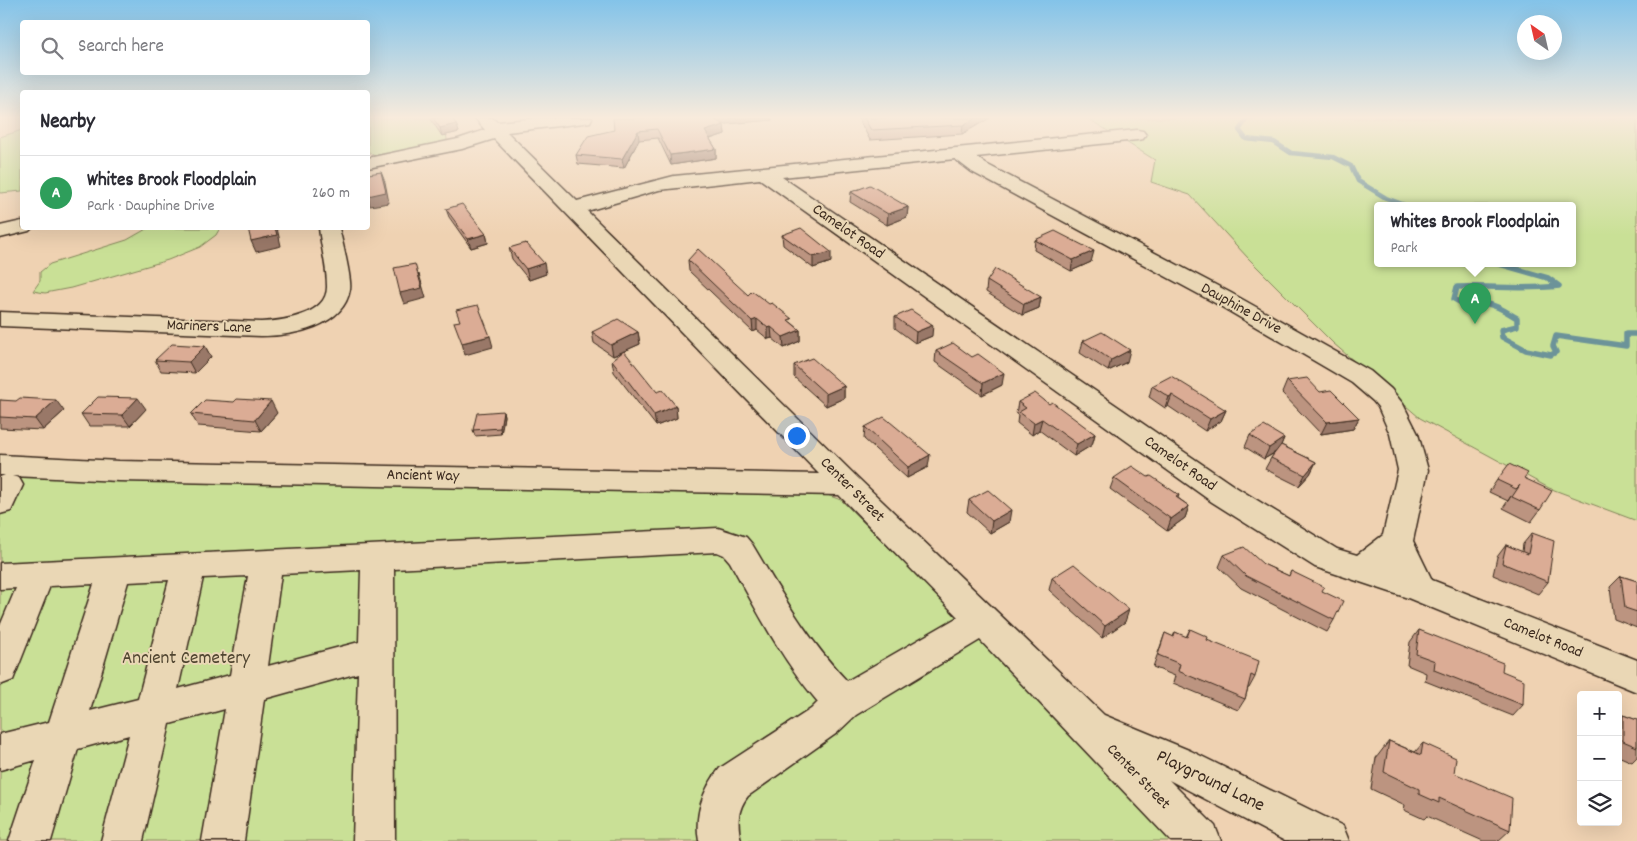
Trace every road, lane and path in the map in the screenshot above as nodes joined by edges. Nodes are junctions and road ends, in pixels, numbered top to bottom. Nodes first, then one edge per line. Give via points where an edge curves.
1 (396, 157) edge
2 (522, 157) edge
3 (928, 157) edge
4 (964, 157) edge
5 (370, 163) edge
6 (765, 174) junction
7 (572, 209) junction
8 (20, 227) edge
9 (329, 230) edge
10 (0, 232) edge
11 (0, 319) edge
12 (3, 484) edge
13 (846, 485) junction
14 (1397, 541) junction
15 (378, 557) junction
16 (266, 563) junction
17 (189, 567) junction
18 (115, 570) junction
19 (1361, 570) junction
20 (38, 574) junction
21 (0, 576) edge
22 (1420, 590) junction
23 (983, 620) junction
24 (377, 653) junction
25 (0, 669) edge
26 (1637, 676) edge
27 (246, 687) junction
28 (843, 703) junction
29 (154, 712) junction
30 (1089, 726) junction
31 (63, 735) junction
32 (0, 752) edge
33 (30, 841) edge
34 (122, 841) edge
35 (223, 841) edge
36 (374, 841) edge
37 (720, 841) edge
38 (1200, 841) edge
39 (1328, 841) edge

1 - 5 street
2 - 7 street, Center Street
3 - 6 street
4 - 14 street, Dauphine Drive via 978,168 1321,353 1361,377 1382,395 1390,404 1404,434 1413,470
6 - 7 street via 657,185
6 - 19 street, Camelot Road via 1223,494 1326,558
7 - 13 street, Center Street
8 - 10 street
9 - 11 street, Mariners Lane via 339,288 337,296 321,314 290,327 262,329
12 - 13 street, Ancient Way via 119,471
13 - 23 street, Center Street
14 - 19 street
14 - 22 street
15 - 16 street
15 - 24 street
15 - 28 street via 728,542 742,553 796,647
16 - 17 street
16 - 27 street
17 - 18 street
17 - 29 street
18 - 20 street
18 - 31 street
19 - 22 street, Camelot Road
20 - 21 street
20 - 25 street
22 - 26 street, Camelot Road
23 - 28 street
23 - 30 street, Center Street
24 - 27 street
24 - 36 street
27 - 29 street
27 - 35 street
28 - 37 street via 824,721 730,787 718,816
29 - 31 street
29 - 34 street
30 - 38 street, Center Street
30 - 39 street, Playground Lane via 1177,764
31 - 32 street
31 - 33 street

